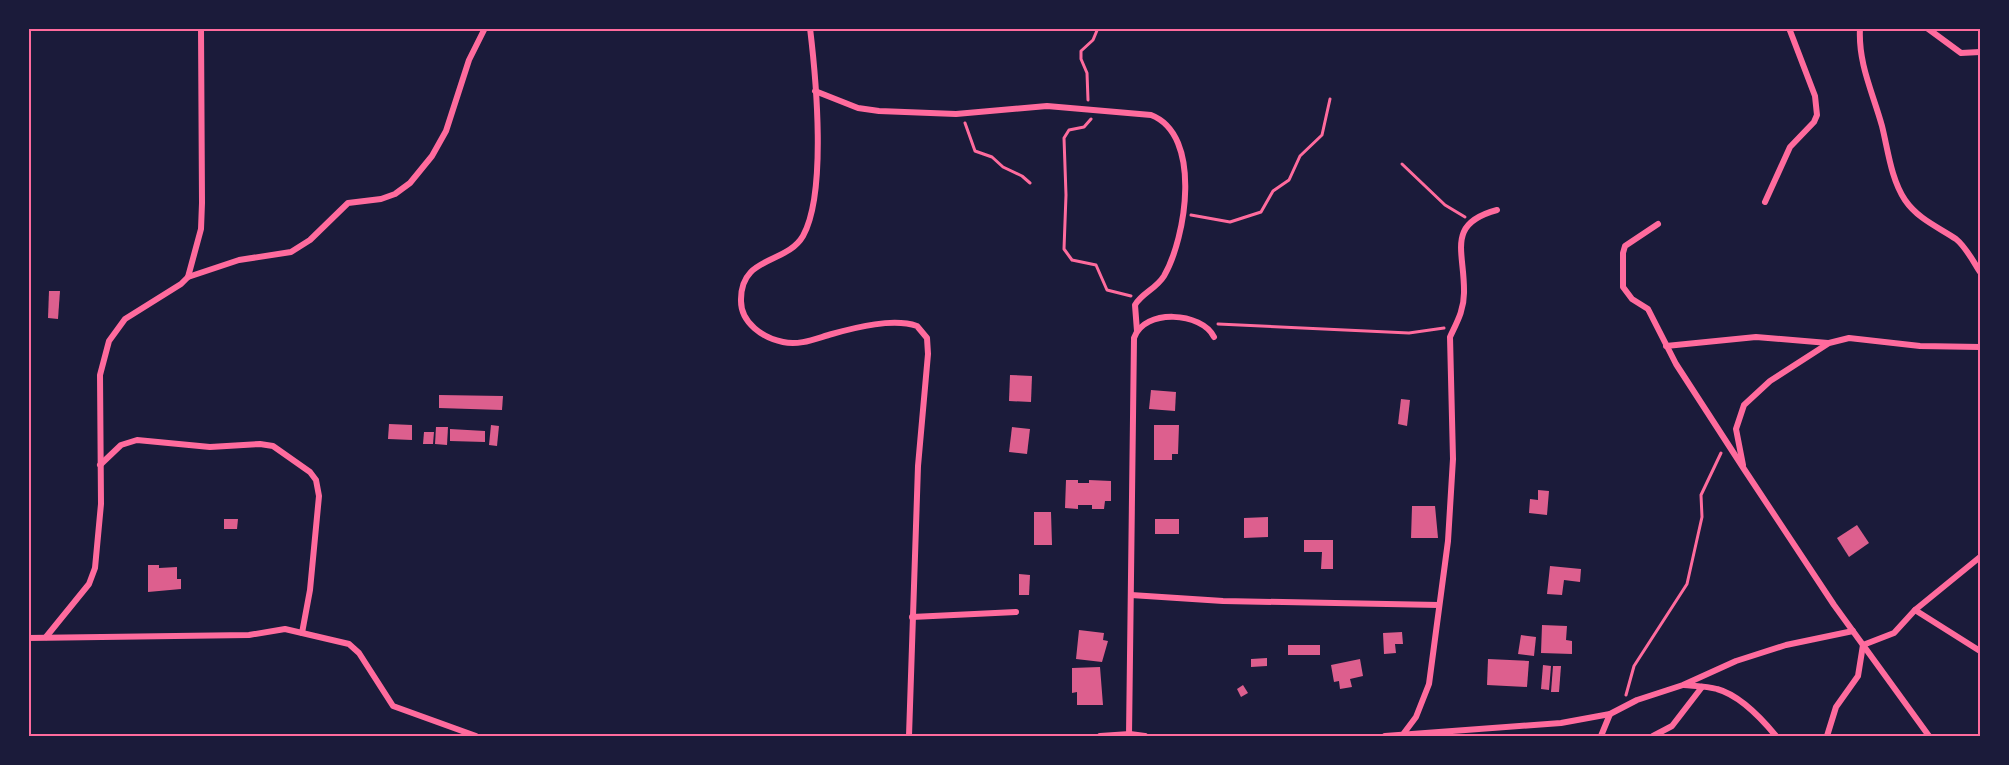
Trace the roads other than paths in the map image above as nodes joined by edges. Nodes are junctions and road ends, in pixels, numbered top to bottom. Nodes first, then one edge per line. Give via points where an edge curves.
1 (201, 28) edge
2 (485, 28) edge
3 (810, 28) edge
4 (1860, 28) edge
5 (1927, 28) edge
6 (1790, 29) edge
7 (1980, 52) edge
8 (814, 91) junction
9 (1765, 202) dead end
10 (1497, 210) dead end
11 (1658, 224) dead end
12 (1980, 272) edge
13 (188, 277) junction
14 (1137, 331) junction
15 (1214, 337) dead end
16 (1829, 343) junction
17 (1666, 346) junction
18 (1980, 347) edge
19 (100, 465) junction
20 (1744, 469) junction
21 (1980, 557) edge
22 (1131, 595) junction
23 (1439, 604) junction
24 (1915, 610) junction
25 (1016, 612) dead end
26 (912, 617) junction
27 (1853, 631) junction
28 (302, 633) junction
29 (46, 637) junction
30 (28, 638) edge
31 (1863, 645) junction
32 (1980, 651) edge
33 (1683, 685) junction
34 (1702, 687) junction
35 (1610, 714) junction
36 (1404, 733) junction
37 (1130, 735) edge
38 (476, 736) edge
39 (909, 736) edge
40 (1100, 736) edge
41 (1145, 736) edge
42 (1385, 736) edge
43 (1601, 736) edge
44 (1653, 736) edge
45 (1776, 736) edge
46 (1827, 736) edge
47 (1929, 736) edge

1 - 13 street via 201,229
2 - 13 street via 446,131 410,183 381,199 348,203 310,240 291,252 239,260
3 - 8 street
4 - 12 street via 1866,82 1905,200 1932,226 1957,240
5 - 7 street via 1961,53
6 - 9 street via 1815,96 1817,115 1790,147
8 - 14 street via 858,108 956,114 1047,106 1151,115 1169,126 1179,145 1184,214 1166,274 1154,290 1136,302
8 - 26 street via 818,151 806,228 796,244 760,263 747,278 742,311 756,330 784,343 896,323 909,323 924,332 929,344 918,466
10 - 23 street via 1470,221 1461,235 1464,292 1461,314 1450,337 1453,459
11 - 17 street via 1625,246 1622,278 1628,295 1648,309
13 - 19 street via 125,319 112,335 100,375
14 - 15 street via 1156,318 1182,318 1202,323
14 - 22 street via 1132,345
16 - 17 street via 1756,337
16 - 18 street via 1849,338 1920,346
16 - 20 street via 1770,381 1744,405 1736,429
17 - 20 street
19 - 28 street via 121,445 136,440 210,447 260,444 273,446 310,472 319,496
19 - 29 street via 95,568 89,584
20 - 27 street
21 - 24 street
22 - 23 street via 1223,601
22 - 37 street
23 - 36 street via 1429,684 1416,717
24 - 31 street via 1894,633
24 - 32 street
25 - 26 street
26 - 39 street
27 - 31 street
27 - 33 street via 1757,654
28 - 29 street via 282,629 249,635
28 - 38 street via 353,647 396,708
29 - 30 street
31 - 46 street via 1858,676 1836,707
31 - 47 street
33 - 34 street
33 - 35 street
34 - 44 street via 1672,726
34 - 45 street via 1725,693
35 - 36 street via 1561,723
35 - 43 street
36 - 42 street
37 - 40 street
37 - 41 street

